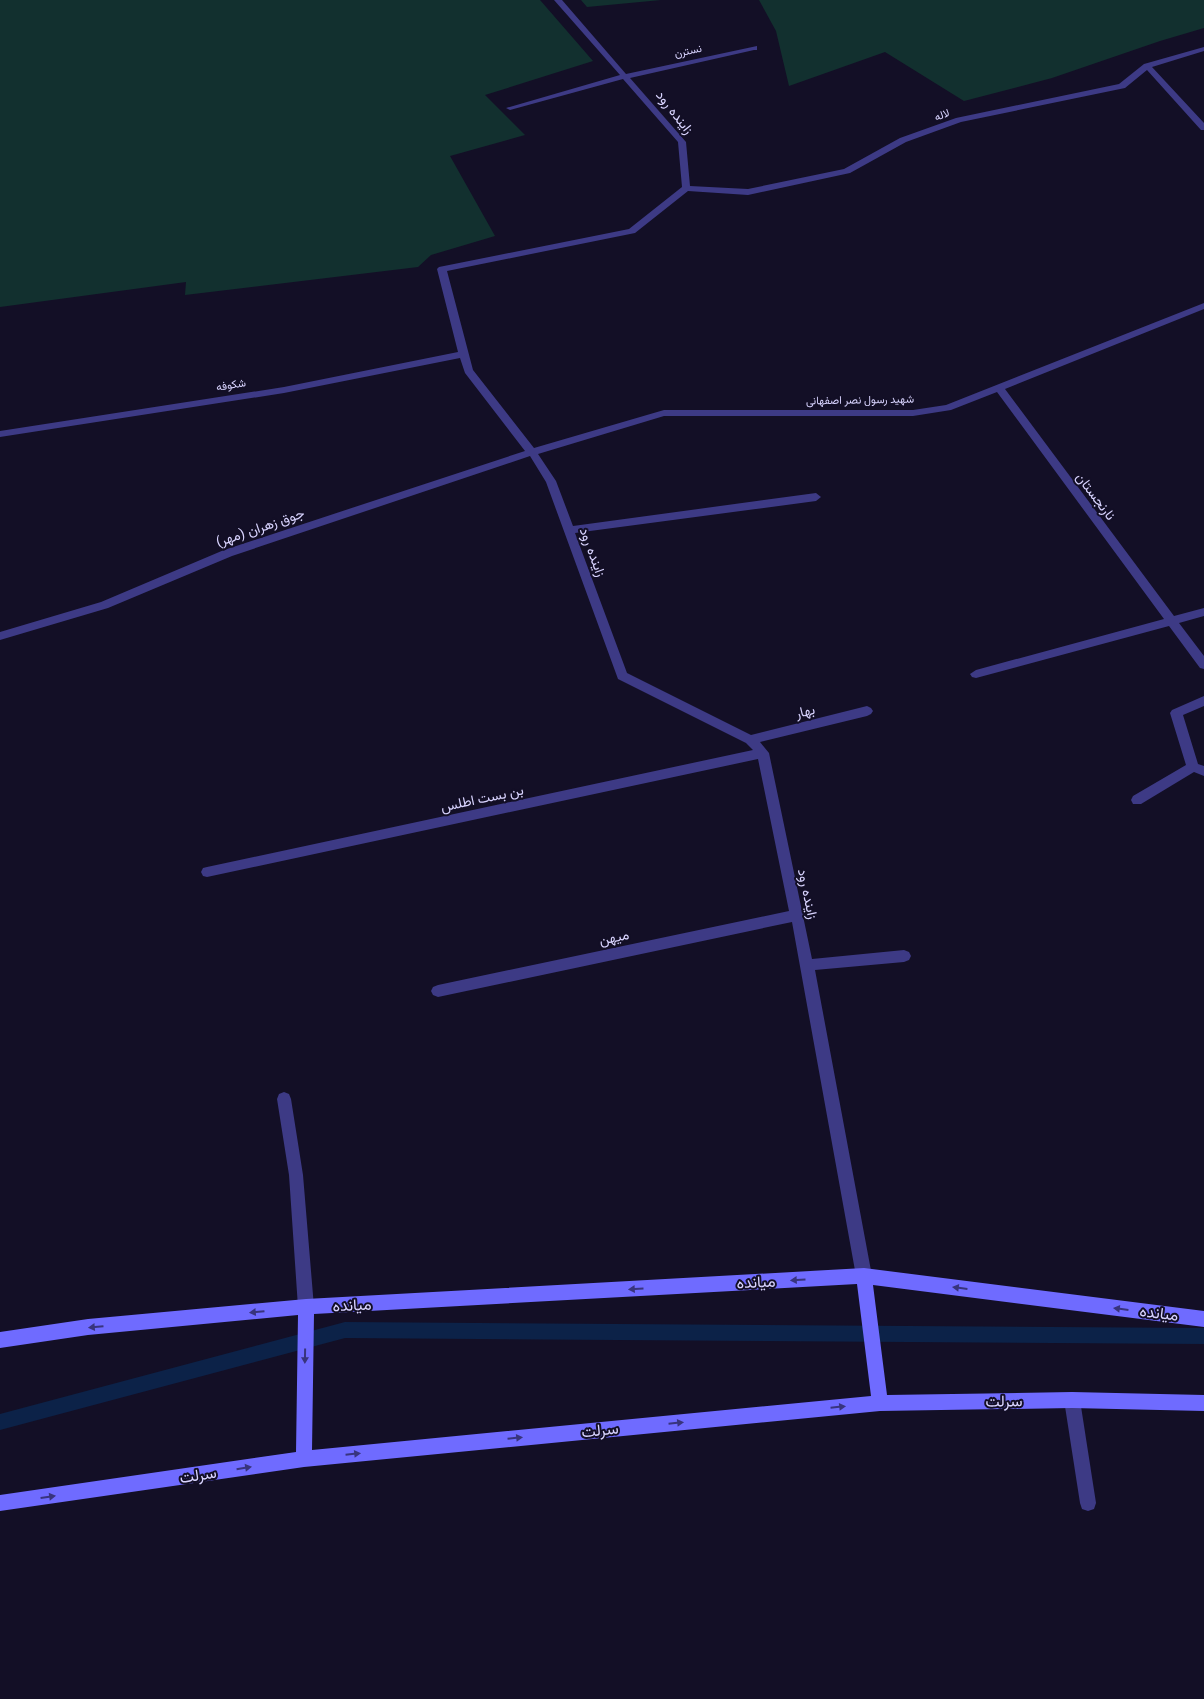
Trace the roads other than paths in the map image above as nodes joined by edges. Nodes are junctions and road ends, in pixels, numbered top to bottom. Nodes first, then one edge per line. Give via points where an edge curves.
1 (558, 0) edge
2 (754, 48) dead end
3 (1204, 49) edge
4 (1147, 66) junction
5 (626, 76) junction
6 (510, 108) dead end
7 (1204, 128) edge
8 (686, 188) junction
9 (1204, 306) edge
10 (464, 354) junction
11 (998, 388) junction
12 (0, 434) edge
13 (532, 452) junction
14 (816, 497) dead end
15 (569, 530) junction
16 (1204, 612) edge
17 (1172, 622) junction
18 (0, 636) edge
19 (1204, 665) edge
20 (976, 674) dead end
21 (1204, 701) edge
22 (867, 712) dead end
23 (750, 740) junction
24 (763, 753) junction
25 (1198, 769) edge
26 (1137, 800) dead end
27 (207, 872) dead end
28 (797, 914) junction
29 (904, 956) dead end
30 (807, 965) junction
31 (438, 991) dead end
32 (284, 1099) dead end
33 (864, 1276) junction
34 (306, 1307) junction
35 (1204, 1319) edge
36 (0, 1340) edge
37 (1072, 1400) junction
38 (880, 1403) junction
39 (1204, 1403) edge
40 (304, 1459) junction
41 (0, 1503) edge
42 (1088, 1503) dead end

1 - 5 street, زاینده رود
2 - 5 street, نسترن
3 - 4 street, لاله
4 - 7 street
4 - 8 street, لاله via 1122,86 959,120 903,140 847,171 748,192
5 - 6 street, نسترن
5 - 8 street, زاینده رود via 682,142
8 - 10 street, زاینده رود via 632,231 442,269
9 - 11 street, شهید رسول نصر اصفهانی
10 - 12 street, شکوفه via 284,390
10 - 13 street, زاینده رود via 468,371
11 - 13 street, شهید رسول نصر اصفهانی via 948,408 913,413 664,413
11 - 17 street, نارنجستان
13 - 15 street, زاینده رود via 551,482
13 - 18 street, جوق زهران (مهر) via 228,553 104,605
14 - 15 street
15 - 23 street, زاینده رود via 622,676
16 - 17 street
17 - 19 street, نارنجستان
17 - 20 street
21 - 25 street via 1176,713
22 - 23 street, بهار
23 - 24 street, زاینده رود
24 - 27 street, بن بست اطلس
24 - 28 street, زاینده رود
25 - 26 street
28 - 30 street, زاینده رود
28 - 31 street, میهن
29 - 30 street
30 - 33 street, زاینده رود
32 - 34 street via 296,1175
33 -> 34 street, میانده
35 -> 33 street, میانده
33 - 38 street
34 -> 36 street, میانده via 88,1327
34 -> 40 street
37 - 38 street, سرلت
37 - 39 street, سرلت
37 - 42 street
40 -> 38 street, سرلت
41 -> 40 street, سرلت

